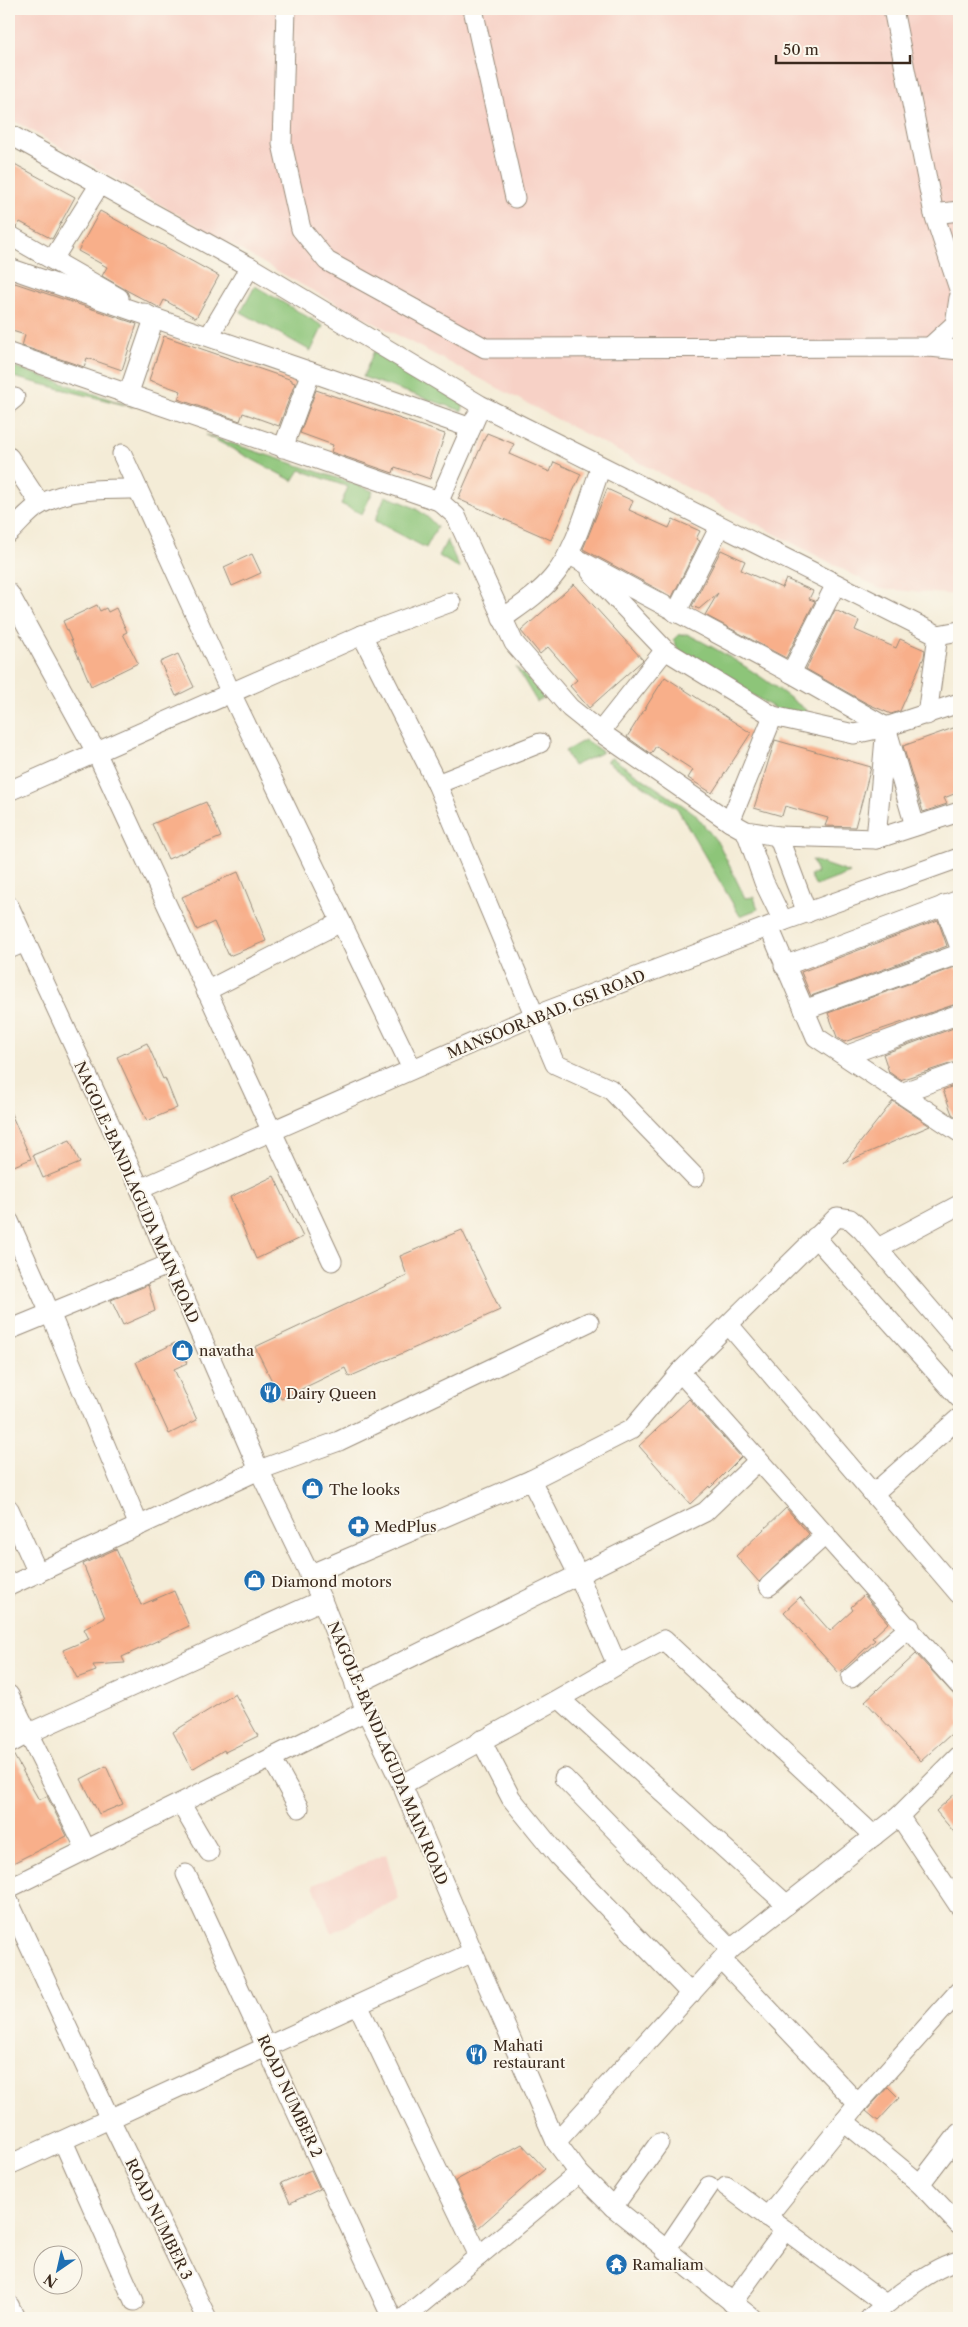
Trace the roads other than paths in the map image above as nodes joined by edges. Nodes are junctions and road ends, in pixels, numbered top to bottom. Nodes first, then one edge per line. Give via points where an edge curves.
1 (286, 9) edge
2 (473, 9) edge
3 (892, 9) edge
4 (9, 134) edge
5 (100, 184) junction
6 (515, 198) dead end
7 (959, 211) edge
8 (934, 214) junction
9 (9, 235) edge
10 (53, 259) junction
11 (250, 267) junction
12 (9, 268) edge
13 (959, 288) edge
14 (959, 298) edge
15 (154, 318) junction
16 (209, 336) junction
17 (930, 347) junction
18 (959, 350) edge
19 (9, 353) edge
20 (311, 372) junction
21 (128, 394) junction
22 (480, 405) junction
23 (471, 428) junction
24 (283, 448) junction
25 (122, 454) dead end
26 (9, 457) edge
27 (601, 466) junction
28 (137, 489) junction
29 (439, 501) junction
30 (40, 504) junction
31 (720, 526) junction
32 (9, 533) edge
33 (573, 556) junction
34 (836, 584) junction
35 (9, 593) edge
36 (451, 602) dead end
37 (676, 613) junction
38 (502, 619) junction
39 (959, 631) edge
40 (362, 635) junction
41 (938, 635) junction
42 (665, 650) junction
43 (792, 673) junction
44 (230, 692) junction
45 (959, 702) edge
46 (927, 715) junction
47 (773, 716) junction
48 (886, 727) junction
49 (600, 732) junction
50 (540, 743) dead end
51 (96, 752) junction
52 (437, 784) junction
53 (9, 791) edge
54 (959, 812) edge
55 (738, 826) junction
56 (916, 826) junction
57 (778, 836) junction
58 (876, 838) junction
59 (959, 858) edge
60 (952, 902) edge
61 (9, 906) edge
62 (807, 913) junction
63 (341, 922) junction
64 (776, 924) junction
65 (959, 945) edge
66 (17, 946) edge
67 (959, 954) edge
68 (784, 966) junction
69 (206, 991) junction
70 (804, 1010) junction
71 (959, 1014) edge
72 (534, 1016) junction
73 (846, 1056) junction
74 (412, 1069) junction
75 (959, 1072) edge
76 (901, 1093) junction
77 (270, 1131) junction
78 (959, 1132) edge
79 (695, 1177) dead end
80 (140, 1189) junction
81 (959, 1205) edge
82 (9, 1221) edge
83 (815, 1237) junction
84 (878, 1248) junction
85 (332, 1261) dead end
86 (170, 1264) junction
87 (50, 1313) junction
88 (589, 1322) dead end
89 (730, 1325) junction
90 (9, 1330) edge
91 (956, 1334) edge
92 (680, 1372) junction
93 (959, 1398) edge
94 (959, 1418) edge
95 (758, 1461) junction
96 (259, 1470) junction
97 (531, 1480) junction
98 (873, 1494) junction
99 (9, 1509) edge
100 (139, 1526) junction
101 (826, 1534) junction
102 (38, 1573) junction
103 (309, 1575) junction
104 (579, 1576) junction
105 (9, 1586) edge
106 (770, 1586) dead end
107 (959, 1594) edge
108 (322, 1600) junction
109 (910, 1627) junction
110 (617, 1665) junction
111 (851, 1678) dead end
112 (356, 1685) junction
113 (959, 1685) edge
114 (9, 1695) edge
115 (560, 1699) junction
116 (366, 1711) junction
117 (27, 1734) junction
118 (481, 1740) junction
119 (9, 1744) edge
120 (959, 1756) edge
121 (272, 1759) junction
122 (564, 1778) dead end
123 (402, 1785) junction
124 (181, 1804) junction
125 (299, 1808) dead end
126 (899, 1816) junction
127 (874, 1836) junction
128 (86, 1849) junction
129 (209, 1852) dead end
130 (186, 1874) dead end
131 (9, 1888) edge
132 (9, 1902) edge
133 (787, 1905) junction
134 (959, 1906) edge
135 (473, 1952) junction
136 (727, 1955) junction
137 (959, 1991) edge
138 (691, 1994) junction
139 (358, 2005) junction
140 (268, 2047) junction
141 (858, 2104) junction
142 (110, 2119) junction
143 (844, 2122) junction
144 (959, 2133) edge
145 (63, 2141) junction
146 (556, 2142) junction
147 (659, 2144) dead end
148 (9, 2165) edge
149 (579, 2173) junction
150 (920, 2184) junction
151 (613, 2207) junction
152 (767, 2217) junction
153 (959, 2224) edge
154 (786, 2230) junction
155 (665, 2250) junction
156 (479, 2256) junction
157 (959, 2261) edge
158 (134, 2301) dead end
159 (886, 2304) junction
160 (9, 2305) edge
161 (741, 2313) edge
162 (15, 2318) edge
163 (208, 2318) edge
164 (392, 2318) edge
165 (404, 2318) edge
166 (870, 2318) edge

1 - 17 street via 282,144 301,229 327,261 485,348
2 - 6 street
3 - 8 street
4 - 5 street
5 - 10 street
5 - 11 street
7 - 8 street
8 - 13 street
9 - 10 street
10 - 15 street
11 - 16 street
11 - 22 street
12 - 15 street
14 - 17 street via 955,324
15 - 16 street
15 - 21 street
16 - 20 street
17 - 18 street
19 - 21 street
20 - 23 street
20 - 24 street
21 - 24 street
22 - 23 street
22 - 27 street
23 - 29 street
24 - 29 street
25 - 28 street
26 - 30 street
27 - 31 street
27 - 33 street
28 - 30 street via 99,489 68,494
28 - 44 street
29 - 38 street via 456,516
30 - 32 street
31 - 34 street
31 - 37 street
33 - 37 street
33 - 38 street via 529,600
33 - 42 street
34 - 41 street
34 - 43 street
35 - 51 street
36 - 40 street
37 - 43 street
38 - 49 street via 514,643 570,708
39 - 41 street
40 - 44 street
40 - 52 street
41 - 46 street
42 - 47 street
42 - 49 street
43 - 48 street
44 - 51 street
44 - 63 street
45 - 46 street
46 - 48 street
47 - 48 street via 854,734
47 - 55 street
48 - 56 street
48 - 58 street
49 - 55 street
50 - 52 street
51 - 53 street
51 - 69 street
52 - 72 street
54 - 56 street
55 - 57 street
55 - 64 street via 764,882
56 - 58 street
57 - 58 street
57 - 62 street
59 - 62 street, MANSOORABAD, GSI ROAD
60 - 65 street
60 - 68 street
61 - 66 street, NAGOLE-BANDLAGUDA MAIN ROAD
62 - 64 street, MANSOORABAD, GSI ROAD
63 - 69 street
63 - 74 street
64 - 68 street
64 - 72 street, MANSOORABAD, GSI ROAD
66 - 80 street, NAGOLE-BANDLAGUDA MAIN ROAD
67 - 70 street
68 - 70 street
69 - 77 street
70 - 73 street via 816,1037
71 - 73 street
72 - 74 street, MANSOORABAD, GSI ROAD
72 - 79 street via 555,1064 610,1089
73 - 76 street
74 - 77 street, MANSOORABAD, GSI ROAD
75 - 76 street
76 - 78 street
77 - 80 street, MANSOORABAD, GSI ROAD
77 - 85 street
80 - 86 street, NAGOLE-BANDLAGUDA MAIN ROAD
81 - 84 street
82 - 87 street
83 - 84 street via 837,1217 850,1218
83 - 89 street
83 - 93 street
84 - 91 street
86 - 87 street
86 - 96 street, NAGOLE-BANDLAGUDA MAIN ROAD
87 - 90 street
87 - 100 street
88 - 96 street via 339,1441
89 - 92 street
89 - 98 street
92 - 95 street
92 - 97 street via 632,1429
94 - 98 street
95 - 101 street
95 - 104 street via 705,1512
96 - 100 street
96 - 103 street, NAGOLE-BANDLAGUDA MAIN ROAD
97 - 103 street
97 - 104 street
98 - 107 street
99 - 102 street
100 - 102 street
101 - 106 street
101 - 109 street
102 - 105 street
103 - 108 street, NAGOLE-BANDLAGUDA MAIN ROAD
104 - 110 street
104 - 112 street
108 - 112 street, NAGOLE-BANDLAGUDA MAIN ROAD
108 - 117 street
109 - 111 street
109 - 113 street
110 - 115 street
110 - 127 street via 664,1640
112 - 116 street, NAGOLE-BANDLAGUDA MAIN ROAD
114 - 117 street
115 - 118 street
115 - 133 street
116 - 121 street
116 - 123 street, NAGOLE-BANDLAGUDA MAIN ROAD
117 - 119 street
117 - 128 street
118 - 123 street
118 - 138 street via 511,1798 558,1856
120 - 126 street
121 - 124 street
121 - 125 street
122 - 136 street
123 - 135 street, NAGOLE-BANDLAGUDA MAIN ROAD
124 - 128 street
124 - 129 street
126 - 127 street
126 - 134 street
127 - 133 street
128 - 131 street
130 - 140 street, ROAD NUMBER 2
132 - 142 street, ROAD NUMBER 3
133 - 136 street
135 - 139 street
135 - 146 street, NAGOLE-BANDLAGUDA MAIN ROAD
136 - 138 street
136 - 141 street
137 - 141 street
138 - 146 street
139 - 140 street
139 - 156 street
140 - 142 street
140 - 164 street, ROAD NUMBER 2
141 - 143 street
142 - 145 street
142 - 163 street, ROAD NUMBER 3
143 - 150 street
143 - 152 street
144 - 150 street
145 - 148 street
145 - 158 street
146 - 149 street, NAGOLE-BANDLAGUDA MAIN ROAD
147 - 151 street
149 - 151 street, NAGOLE-BANDLAGUDA MAIN ROAD
149 - 156 street
150 - 153 street
151 - 155 street, NAGOLE-BANDLAGUDA MAIN ROAD
152 - 154 street
152 - 155 street via 718,2186
154 - 159 street
154 - 161 street
155 - 161 street, NAGOLE-BANDLAGUDA MAIN ROAD
156 - 165 street
157 - 159 street via 942,2267
159 - 166 street
160 - 162 street

